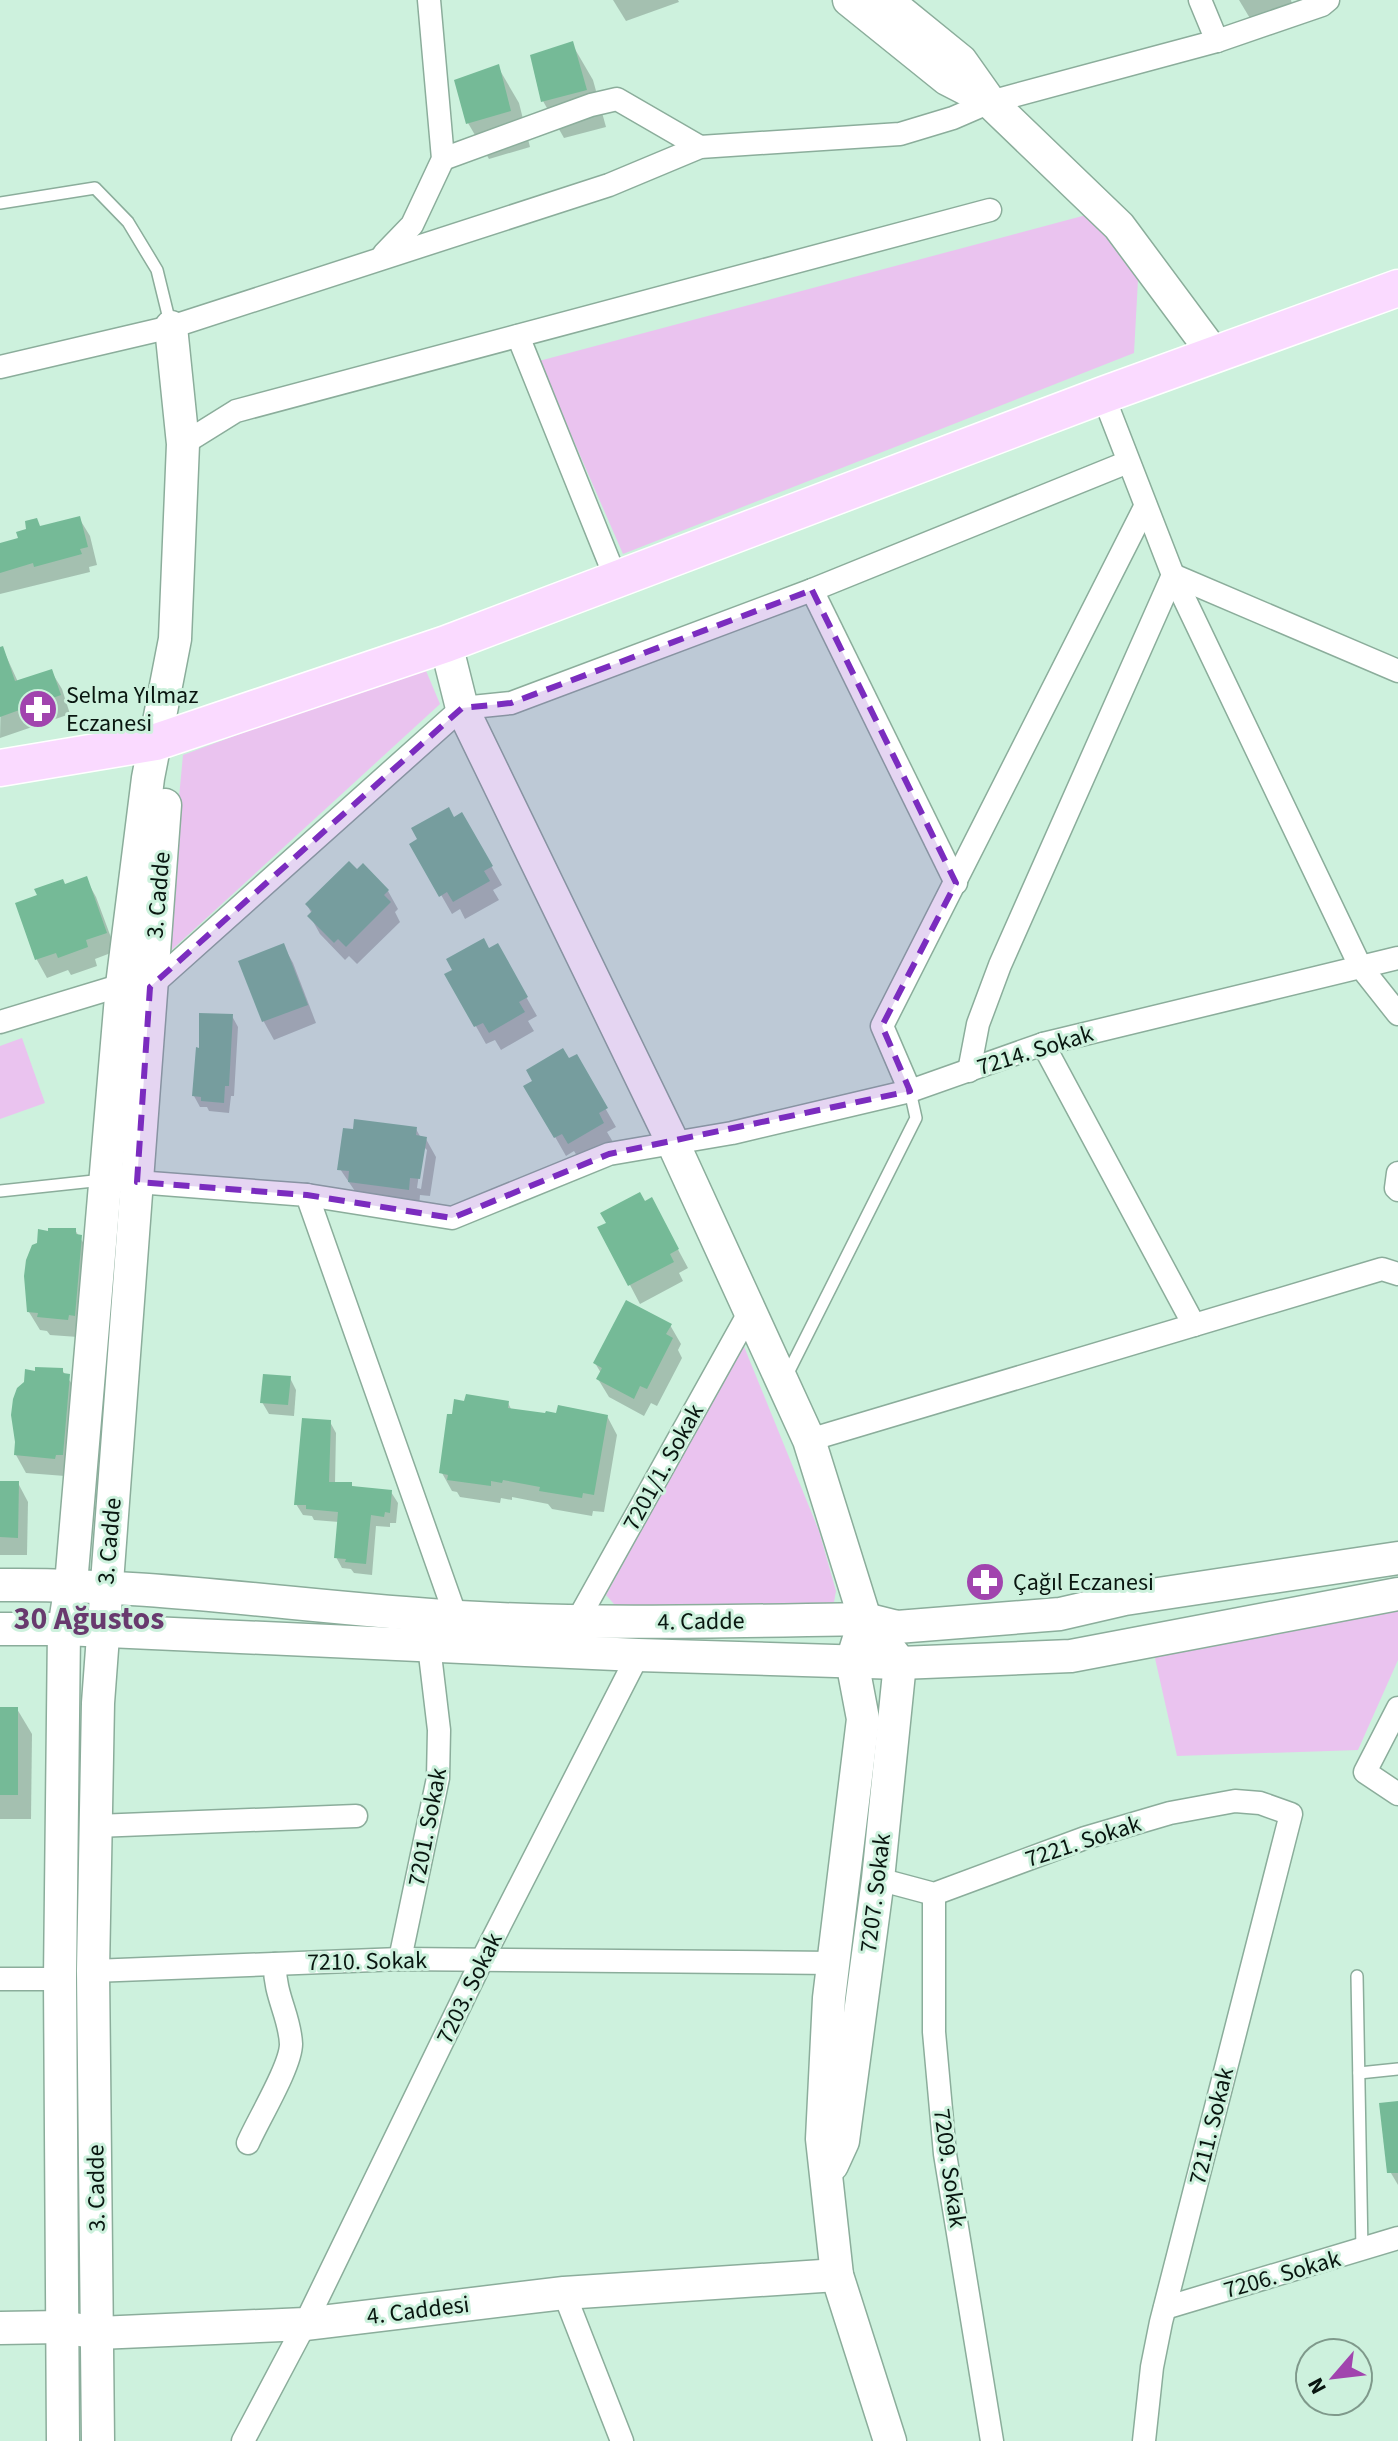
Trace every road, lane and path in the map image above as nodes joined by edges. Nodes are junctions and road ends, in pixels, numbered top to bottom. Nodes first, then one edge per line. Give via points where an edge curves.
1 (429, 0) edge
2 (849, 0) edge
3 (886, 0) edge
4 (1200, 0) edge
5 (1328, 0) edge
6 (1217, 41) junction
7 (990, 102) junction
8 (700, 147) junction
9 (443, 159) junction
10 (0, 203) edge
11 (990, 210) dead end
12 (381, 258) junction
13 (1398, 288) edge
14 (171, 327) junction
15 (518, 336) junction
16 (1214, 354) junction
17 (0, 367) edge
18 (1103, 395) junction
19 (183, 444) junction
20 (1128, 462) junction
21 (1145, 507) junction
22 (1173, 575) junction
23 (616, 579) junction
24 (812, 590) junction
25 (446, 644) junction
26 (1398, 671) edge
27 (462, 708) junction
28 (156, 742) junction
29 (0, 768) edge
30 (956, 883) junction
31 (1398, 958) edge
32 (1360, 966) junction
33 (136, 986) junction
34 (1398, 1014) edge
35 (0, 1022) edge
36 (1043, 1044) junction
37 (969, 1071) junction
38 (910, 1091) junction
39 (673, 1143) junction
40 (1398, 1173) edge
41 (105, 1180) junction
42 (137, 1182) junction
43 (1398, 1190) edge
44 (0, 1191) edge
45 (307, 1195) junction
46 (1398, 1274) edge
47 (750, 1311) junction
48 (1194, 1325) junction
49 (783, 1383) junction
50 (809, 1440) junction
51 (1398, 1558) edge
52 (71, 1584) junction
53 (0, 1585) edge
54 (105, 1587) junction
55 (1398, 1594) edge
56 (456, 1617) junction
57 (865, 1619) junction
58 (576, 1623) junction
59 (0, 1629) edge
60 (64, 1629) junction
61 (102, 1632) junction
62 (429, 1646) junction
63 (638, 1655) junction
64 (852, 1661) junction
65 (900, 1663) junction
66 (1398, 1708) edge
67 (1398, 1794) edge
68 (1291, 1814) joint
69 (356, 1816) dead end
70 (96, 1826) junction
71 (878, 1879) junction
72 (934, 1894) junction
73 (400, 1959) junction
74 (482, 1960) junction
75 (833, 1963) junction
76 (275, 1964) junction
77 (93, 1971) junction
78 (1357, 1976) dead end
79 (0, 1979) edge
80 (60, 1979) junction
81 (1398, 2069) edge
82 (1359, 2073) junction
83 (248, 2143) dead end
84 (827, 2176) junction
85 (1398, 2238) edge
86 (1362, 2251) junction
87 (837, 2275) junction
88 (564, 2293) junction
89 (1165, 2308) junction
90 (305, 2324) junction
91 (62, 2327) junction
92 (0, 2328) edge
93 (98, 2333) junction
94 (63, 2441) edge
95 (98, 2441) edge
96 (243, 2441) edge
97 (622, 2441) edge
98 (890, 2441) edge
99 (992, 2441) edge
100 (1144, 2441) edge

1 - 9 street
2 - 7 street via 947,79
3 - 7 street via 961,61
4 - 6 street
5 - 6 street
6 - 7 street
7 - 8 street via 900,134
7 - 16 street via 1119,226
8 - 9 street via 617,99
8 - 12 street via 609,185
9 - 12 street via 412,225
10 - 14 lane via 95,188 128,222 157,270
11 - 15 street
12 - 14 street
13 - 16 main road
14 - 17 street
14 - 19 street, 3. Cadde
15 - 19 street via 236,411
15 - 23 street
16 - 18 main road
18 - 20 street
18 - 23 main road
19 - 28 street, 3. Cadde via 175,639
20 - 21 street
20 - 24 street
21 - 22 street
21 - 30 street
22 - 26 street
22 - 32 street
22 - 37 street via 1000,965 978,1024
23 - 25 main road
24 - 27 street via 511,703
24 - 30 street
25 - 27 street
25 - 28 main road
27 - 33 street
27 - 39 street
28 - 29 main road
28 - 33 street, 3. Cadde via 148,778
30 - 38 street via 882,1026
31 - 32 street, 7214. Sokak
32 - 34 street
32 - 36 street, 7214. Sokak
33 - 35 street
33 - 41 street, 3. Cadde
33 - 42 street, 3. Cadde
36 - 37 street, 7214. Sokak
36 - 48 street
37 - 38 street, 7214. Sokak
38 - 39 street, 7214. Sokak
38 - 49 lane via 916,1118
39 - 45 street, 7214. Sokak via 609,1154 452,1218
39 - 47 street
40 - 43 street
41 - 42 street, 7214. Sokak
41 - 44 lane
41 - 52 street, 3. Cadde
42 - 45 street, 7214. Sokak
42 - 54 street, 3. Cadde
45 - 56 street
46 - 48 street via 1382,1269
47 - 49 street
47 - 58 street, 7201/1. Sokak
48 - 50 street
49 - 50 street
50 - 57 street
51 - 57 street, 4. Cadde via 1125,1599 1060,1614 897,1627
52 - 53 street, 4. Cadde
52 - 54 street, 4. Cadde
52 - 60 street, 3. Cadde
54 - 56 street, 4. Cadde
54 - 61 street, 3. Cadde
55 - 65 street, 4. Cadde via 1071,1656
56 - 58 street, 4. Cadde
57 - 58 street, 4. Cadde
57 - 64 street
57 - 65 street
59 - 60 street, 4. Cadde
60 - 61 street, 4. Cadde
60 - 80 street, 3. Cadde
61 - 62 street, 4. Cadde
61 - 70 street, 3. Cadde
62 - 63 street, 4. Cadde
62 - 73 street, 7201. Sokak via 439,1730 438,1778
63 - 64 street, 4. Cadde
63 - 74 street, 7203. Sokak
64 - 65 street, 4. Cadde
64 - 75 street, 7207. Sokak via 863,1719
65 - 71 street, 7207. Sokak
66 - 67 street via 1365,1772
68 - 72 street, 7221. Sokak via 1235,1801 1180,1811 1085,1838
68 - 89 street, 7211. Sokak
69 - 70 street
70 - 77 street, 3. Cadde
71 - 72 street
71 - 84 street, 7207. Sokak via 843,2141
72 - 99 street, 7209. Sokak via 934,2032 945,2154
73 - 74 street, 7210. Sokak
73 - 76 street, 7210. Sokak
74 - 75 street, 7210. Sokak
74 - 90 street, 7203. Sokak
75 - 84 street, 7207. Sokak via 822,2139
76 - 77 street, 7210. Sokak
76 - 83 street via 276,1992 289,2028 289,2059
77 - 93 street, 3. Cadde
78 - 82 lane
79 - 80 street
80 - 91 street, 3. Cadde
81 - 82 lane
82 - 86 lane
84 - 87 street, 7207. Sokak
85 - 86 street, 7206. Sokak
86 - 89 street, 7206. Sokak
87 - 88 street, 4. Caddesi
87 - 98 street, 7207. Sokak
88 - 90 street, 4. Caddesi
88 - 97 street
89 - 100 street, 7211. Sokak
90 - 93 street, 4. Caddesi
90 - 96 street
91 - 92 street, 4. Caddesi
91 - 93 street, 4. Caddesi
91 - 94 street, 3. Cadde
93 - 95 street, 3. Cadde

